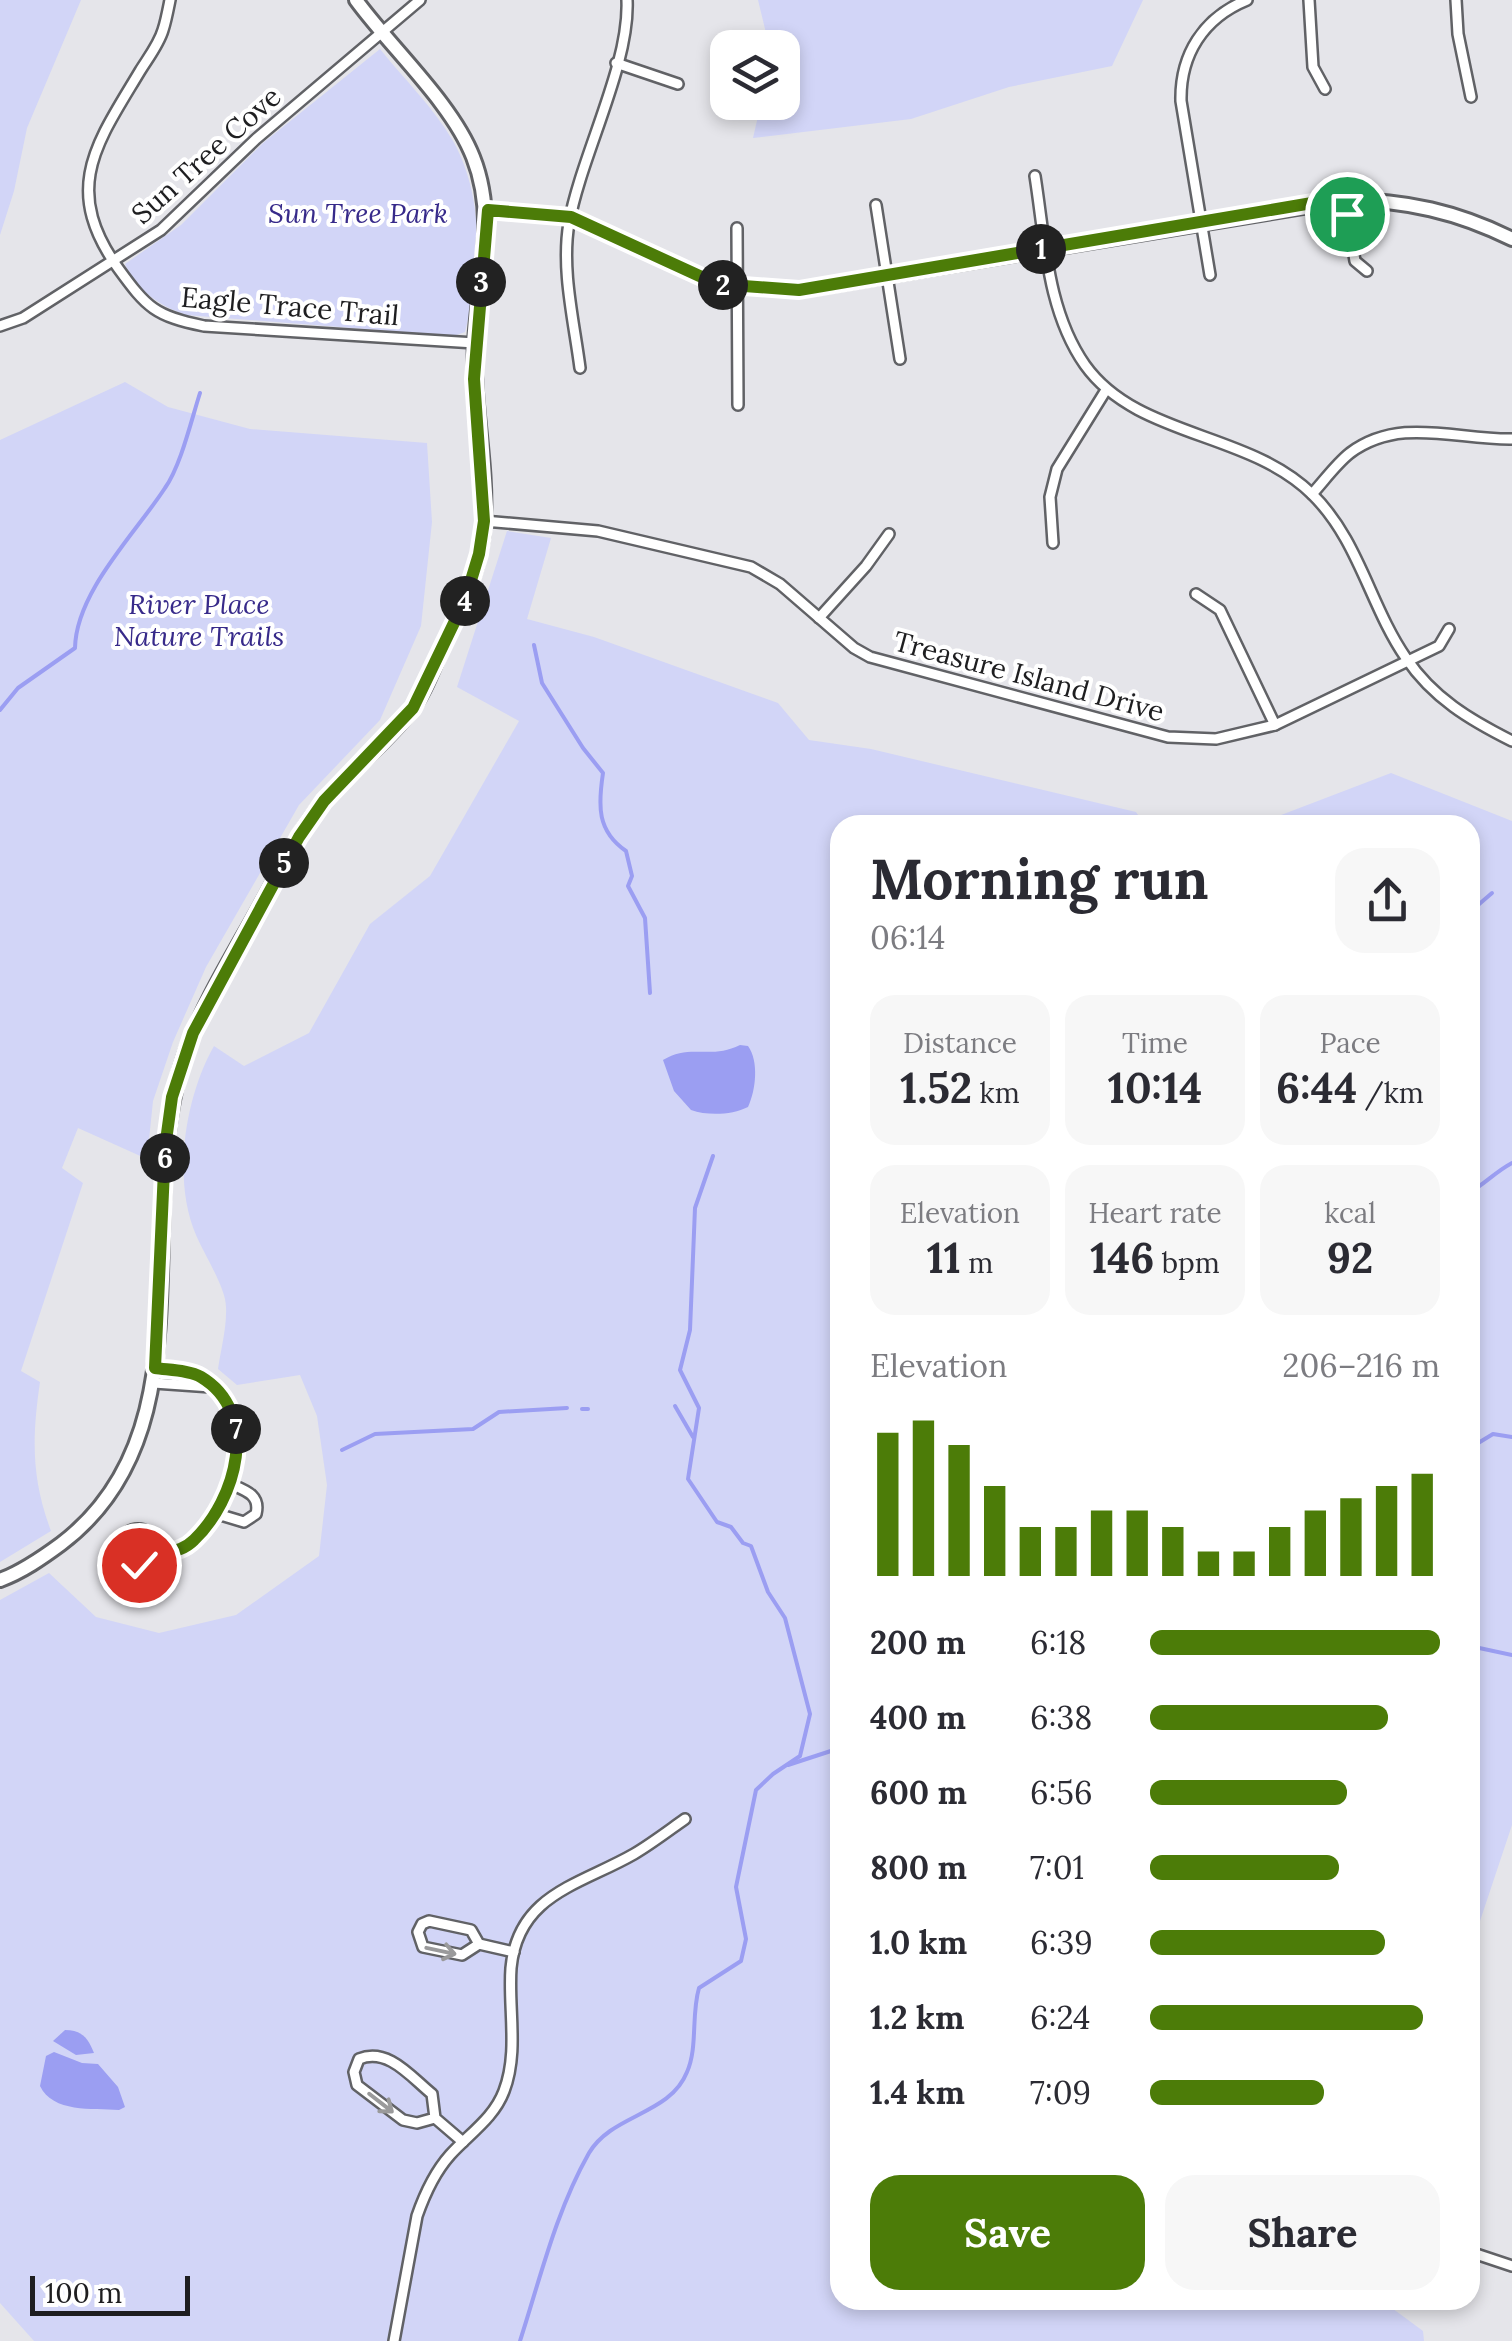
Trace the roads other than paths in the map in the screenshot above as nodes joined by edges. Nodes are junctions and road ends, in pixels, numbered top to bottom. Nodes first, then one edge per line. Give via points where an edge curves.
1 (170, 0) edge
2 (356, 0) edge
3 (420, 0) edge
4 (627, 0) edge
5 (1247, 0) edge
6 (1309, 0) edge
7 (1456, 0) edge
8 (380, 32) junction
9 (616, 63) junction
10 (678, 84) dead end
11 (1325, 88) dead end
12 (1471, 97) dead end
13 (1035, 176) dead end
14 (1345, 200) junction
15 (876, 205) dead end
16 (488, 210) junction
17 (571, 217) junction
18 (1202, 223) junction
19 (737, 228) dead end
20 (1512, 240) edge
21 (1047, 248) junction
22 (113, 262) junction
23 (1367, 271) dead end
24 (1210, 275) dead end
25 (886, 276) junction
26 (738, 288) junction
27 (0, 326) edge
28 (475, 343) junction
29 (900, 359) dead end
30 (580, 368) dead end
31 (1106, 390) junction
32 (738, 405) dead end
33 (1512, 439) edge
34 (1312, 494) junction
35 (484, 521) junction
36 (889, 534) dead end
37 (1053, 544) dead end
38 (1196, 594) dead end
39 (819, 618) junction
40 (1449, 629) dead end
41 (1408, 661) junction
42 (1276, 726) junction
43 (1512, 742) edge
44 (155, 1368) junction
45 (154, 1383) junction
46 (211, 1387) junction
47 (228, 1483) junction
48 (214, 1514) junction
49 (154, 1555) junction
50 (0, 1580) edge
51 (685, 1819) dead end
52 (479, 1944) junction
53 (514, 1952) junction
54 (435, 2118) junction
55 (463, 2142) junction
56 (1480, 2255) edge
57 (1512, 2266) edge
58 (394, 2341) edge

1 - 22 street, Eagle Trace Trail via 162,33 88,171 91,212
2 - 8 street
3 - 8 street, Sun Tree Cove
4 - 9 street
5 - 18 street via 1212,21 1180,79
6 - 11 street via 1314,67
7 - 12 street
8 - 16 street via 464,135
8 - 22 street, Sun Tree Cove via 161,230
9 - 10 street
9 - 17 street
13 - 21 street
14 - 18 street
14 - 20 street via 1436,209
14 - 23 street via 1354,261
15 - 25 street
16 - 17 street
16 - 28 street
17 - 26 street
17 - 30 street via 566,258
18 - 21 street
18 - 24 street
19 - 26 street
21 - 25 street
21 - 31 street via 1060,314 1084,364
22 - 27 street, Sun Tree Cove
22 - 28 street, Eagle Trace Trail via 168,319
25 - 26 street via 799,290
25 - 29 street
26 - 32 street
28 - 35 street
31 - 34 street via 1151,416 1246,450
31 - 37 street via 1057,470 1050,497
33 - 34 street via 1397,432 1350,454
34 - 41 street via 1351,546
35 - 39 street, Treasure Island Drive via 598,532 737,562 780,584
35 - 44 street via 465,600 413,708 324,801 299,837 193,1033 172,1097 165,1148
36 - 39 street
38 - 42 street via 1220,610
39 - 42 street, Treasure Island Drive via 870,656 1168,738 1216,739
40 - 41 street, Treasure Island Drive via 1439,646
41 - 42 street, Treasure Island Drive
41 - 43 street via 1436,694
44 - 45 street
44 - 46 street via 200,1376
45 - 46 street
45 - 50 street via 139,1441 118,1483 76,1533
46 - 47 street via 234,1420 238,1450
47 - 48 street
47 - 48 street via 256,1499 256,1514 244,1522
48 - 49 street via 183,1549
49 - 49 street via 154,1538 145,1530 128,1531 121,1540 123,1557 133,1564
51 - 53 street via 558,1891 527,1921
52 -> 52 street via 471,1930 429,1921 418,1932 423,1947 462,1955
52 - 53 street
53 - 55 street via 504,2090
54 -> 54 street via 432,2094 384,2056 359,2060 357,2085 403,2120
54 - 55 street
55 - 58 street via 437,2172 417,2216
56 - 57 street

